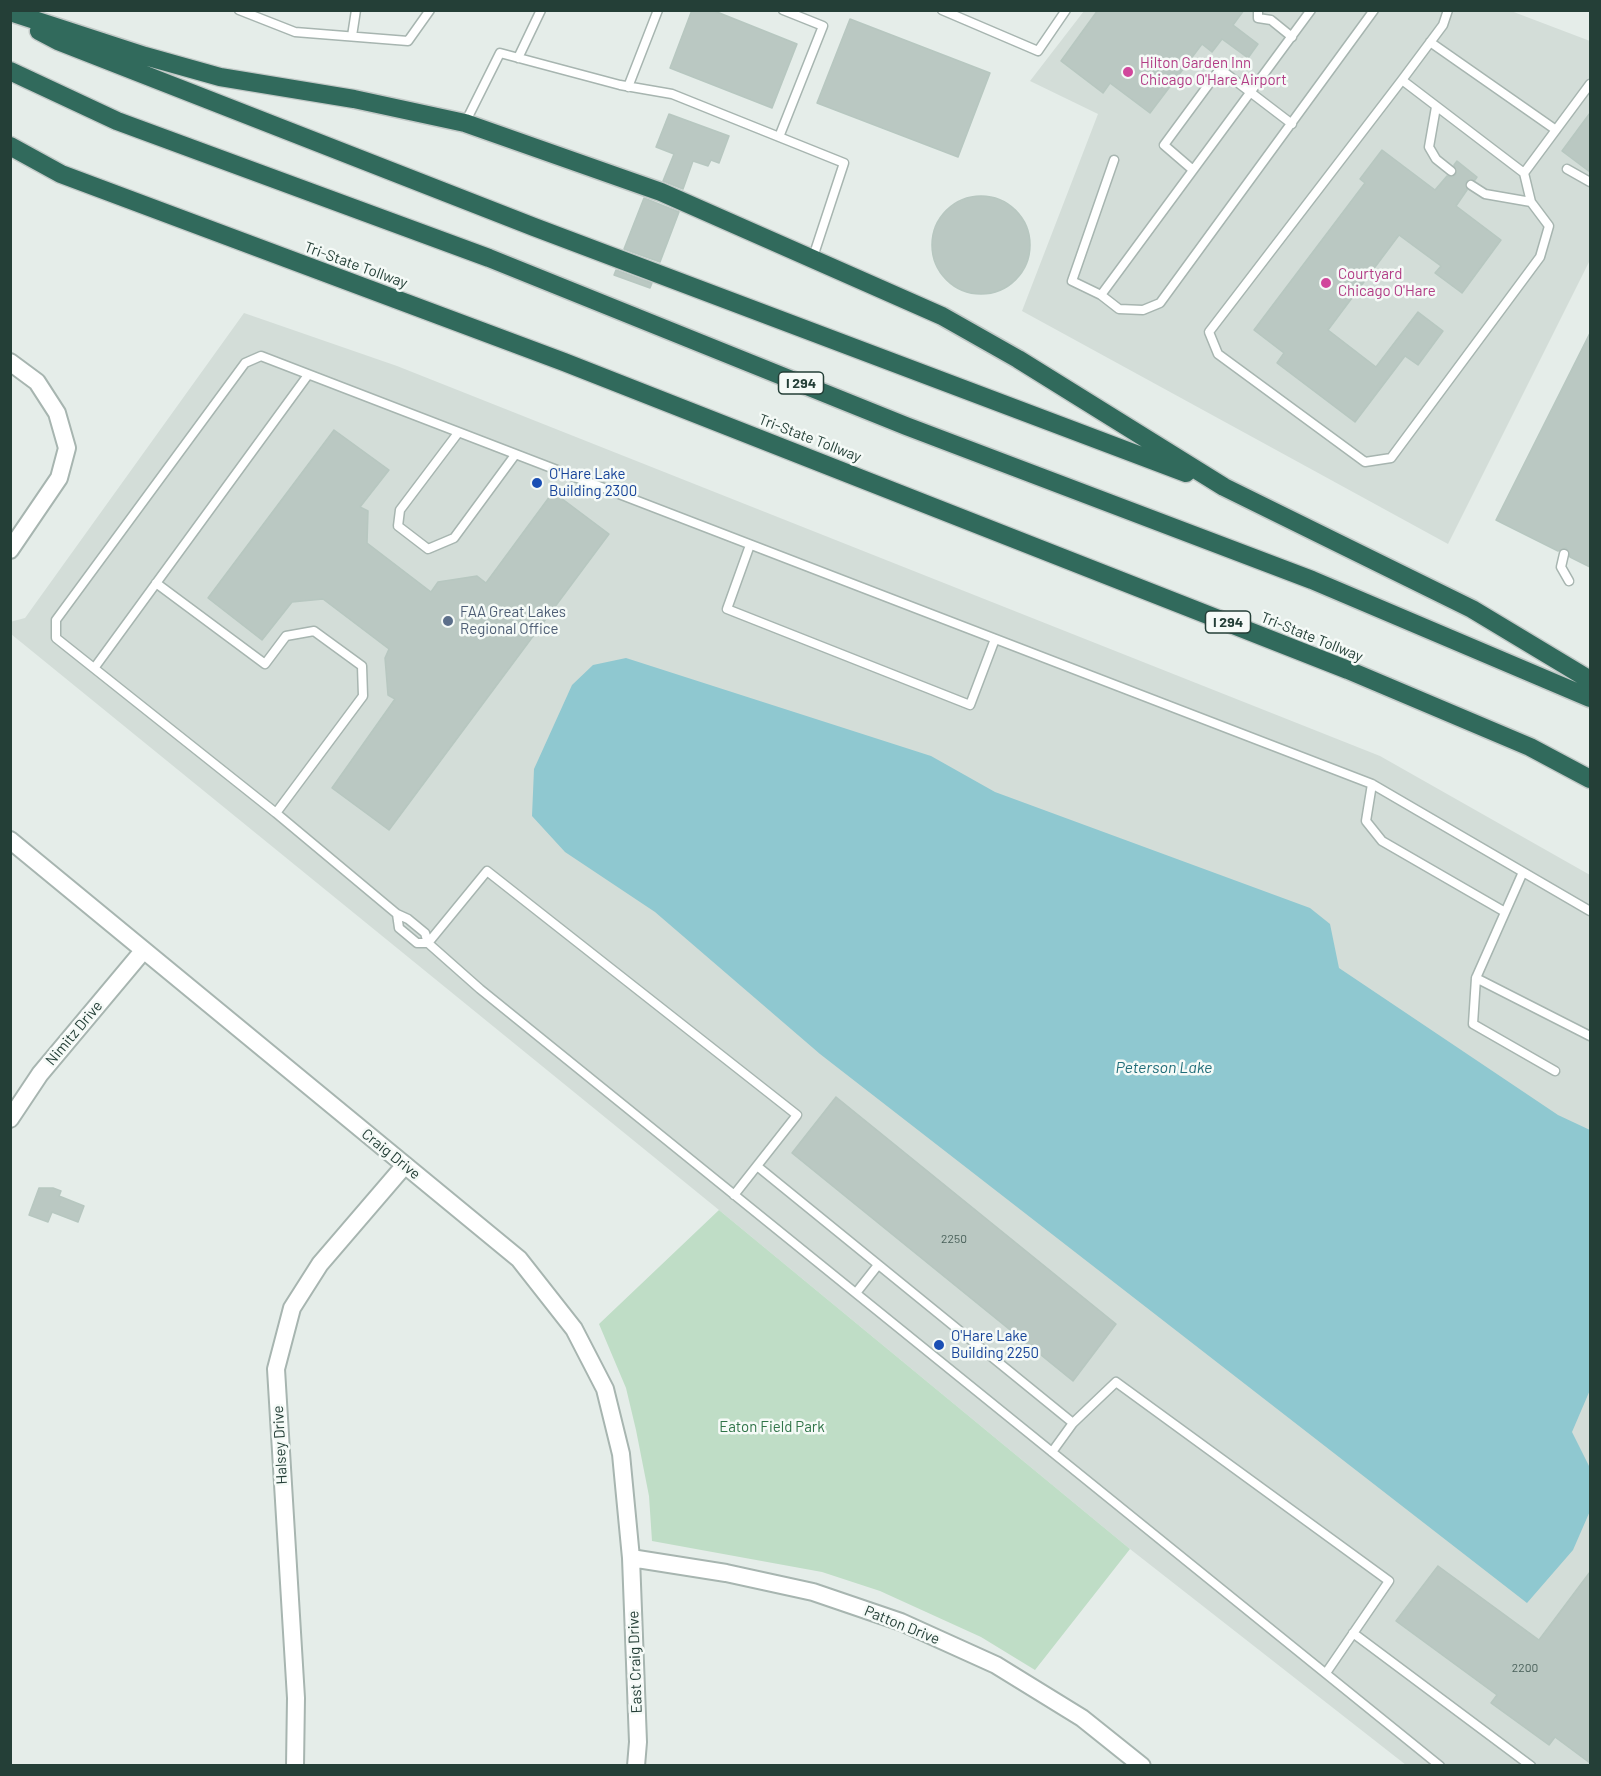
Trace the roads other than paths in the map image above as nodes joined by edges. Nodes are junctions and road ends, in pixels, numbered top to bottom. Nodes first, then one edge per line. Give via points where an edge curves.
1 (238, 10) edge
2 (356, 10) edge
3 (430, 10) edge
4 (541, 10) edge
5 (658, 10) edge
6 (783, 10) edge
7 (942, 10) edge
8 (1066, 10) edge
9 (1258, 10) edge
10 (1311, 10) edge
11 (1374, 10) edge
12 (1448, 10) edge
13 (10, 14) edge
14 (352, 36) junction
15 (1292, 37) junction
16 (1430, 42) junction
17 (518, 58) junction
18 (10, 70) edge
19 (1402, 80) junction
20 (1590, 84) edge
21 (628, 87) junction
22 (1250, 94) junction
23 (1436, 107) junction
24 (465, 123) junction
25 (1293, 124) junction
26 (1556, 130) junction
27 (779, 137) junction
28 (10, 146) edge
29 (10, 160) edge
30 (1114, 160) dead end
31 (1567, 169) dead end
32 (1193, 170) junction
33 (1450, 171) dead end
34 (60, 174) junction
35 (1524, 174) junction
36 (1590, 182) edge
37 (1471, 185) dead end
38 (1531, 202) junction
39 (813, 257) junction
40 (1101, 295) junction
41 (10, 362) edge
42 (308, 375) junction
43 (458, 433) junction
44 (515, 455) junction
45 (1224, 487) junction
46 (750, 545) junction
47 (10, 550) edge
48 (1564, 554) dead end
49 (1569, 581) dead end
50 (156, 583) junction
51 (995, 639) junction
52 (94, 667) junction
53 (1590, 680) edge
54 (1590, 698) edge
55 (1590, 779) edge
56 (1372, 784) junction
57 (276, 813) junction
58 (10, 840) edge
59 (1523, 872) junction
60 (1590, 911) edge
61 (1505, 912) junction
62 (397, 914) junction
63 (428, 943) junction
64 (143, 951) junction
65 (1476, 978) junction
66 (1590, 1036) edge
67 (1555, 1071) dead end
68 (10, 1119) edge
69 (405, 1166) junction
70 (757, 1166) junction
71 (734, 1195) junction
72 (878, 1264) junction
73 (856, 1293) junction
74 (1073, 1423) junction
75 (1052, 1452) junction
76 (631, 1558) junction
77 (1353, 1633) junction
78 (1326, 1673) junction
79 (295, 1766) edge
80 (636, 1766) edge
81 (1142, 1766) edge
82 (1440, 1766) edge
83 (1531, 1766) edge

1 - 14 lane via 295,32
2 - 14 lane
3 - 14 lane via 408,41
4 - 17 lane
5 - 21 lane
6 - 27 lane via 823,26
7 - 8 lane via 1038,51
9 - 15 lane via 1258,18 1271,20
10 - 15 lane
11 - 25 lane
12 - 16 lane
13 - 24 highway via 220,77 354,99
13 - 45 highway via 58,41 544,231
15 - 22 lane
16 - 19 lane
16 - 26 lane
17 - 21 lane
17 - 24 lane via 500,53
18 - 54 highway, I 294 via 117,121 489,258 906,426 1312,580
19 - 23 lane
19 - 38 lane via 1209,332 1218,354 1365,462 1391,458 1540,257 1549,226
20 - 26 lane
21 - 27 lane via 672,94
22 - 25 lane
22 - 32 lane
22 - 32 lane via 1220,69 1164,145
23 - 33 lane via 1429,147
23 - 35 lane
24 - 39 highway via 661,192
25 - 40 lane via 1160,303 1143,310 1119,309
26 - 35 lane
27 - 39 lane via 844,163
28 - 34 highway, Tri-State Tollway / I 294
29 - 34 highway
30 - 40 lane via 1072,281
31 - 36 lane
32 - 40 lane
34 - 55 highway, Tri-State Tollway / I 294 via 564,362 1348,670 1530,747
35 - 38 lane
37 - 38 lane via 1485,194
39 - 45 highway via 942,316
41 - 47 street via 37,382 57,413 67,448 59,478
42 - 43 lane
42 - 50 lane
42 - 52 lane via 261,356 245,363 56,620 56,638
43 - 44 lane
43 - 44 lane via 400,510 398,526 428,549 454,538
44 - 46 lane
45 - 53 highway via 1472,609
46 - 51 lane
46 - 51 lane via 727,609 970,705
48 - 49 lane via 1561,567
50 - 52 lane
50 - 57 lane via 265,664 286,636 314,631 362,666 363,696
51 - 56 lane
52 - 57 lane
56 - 59 lane
56 - 61 lane via 1366,821 1382,841
57 - 62 lane
58 - 64 street, Craig Drive
59 - 60 lane
59 - 61 lane
61 - 65 lane
62 - 63 lane via 425,933
62 - 63 lane via 399,928 417,942
63 - 70 lane via 486,871 797,1115
63 - 71 lane
64 - 68 street, Nimitz Drive via 40,1074
64 - 69 street, Craig Drive
65 - 66 lane
65 - 67 lane via 1473,1024
69 - 76 street, Craig Drive via 519,1259 574,1329 605,1389 621,1454
69 - 79 street, Halsey Drive via 320,1264 292,1308 276,1369 296,1698
70 - 71 lane
70 - 72 lane
71 - 73 lane
72 - 73 lane
72 - 74 lane
73 - 75 lane
74 - 75 lane
74 - 77 lane via 1116,1382 1389,1581
75 - 78 lane
76 - 80 street, East Craig Drive
76 - 81 street, Patton Drive via 813,1592 901,1622 996,1665 1082,1718
77 - 78 lane
77 - 83 lane
78 - 82 lane

